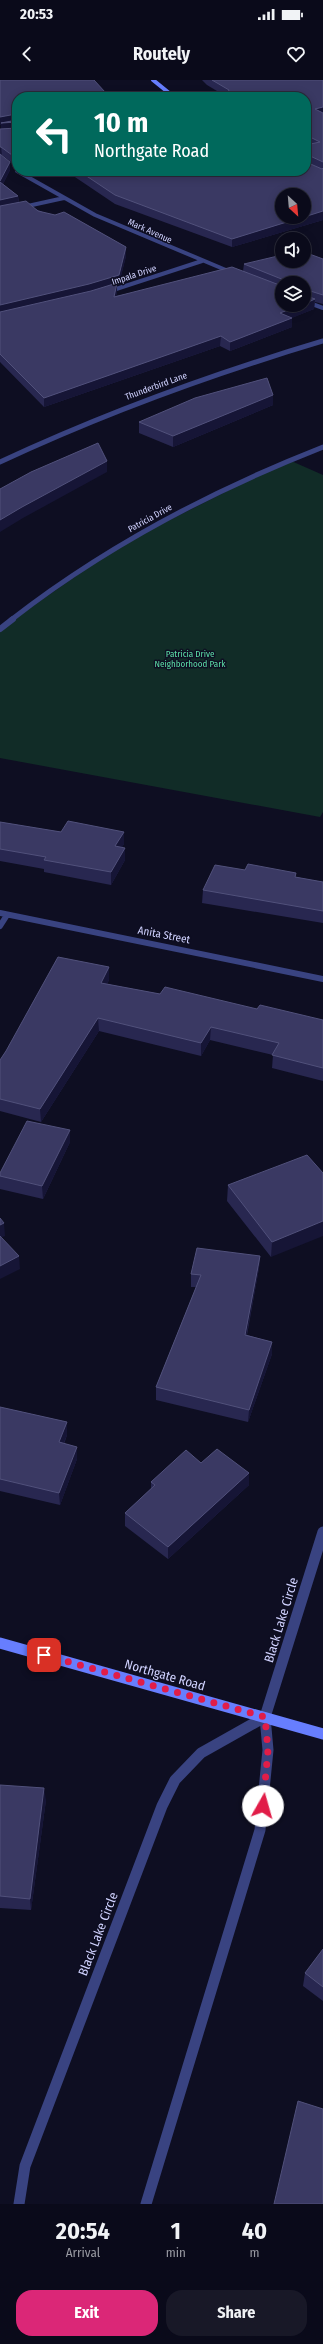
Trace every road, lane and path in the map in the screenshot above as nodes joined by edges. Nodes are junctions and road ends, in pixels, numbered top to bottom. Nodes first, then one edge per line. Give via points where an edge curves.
1 (153, 80) edge
2 (168, 92) edge
3 (26, 176) edge
4 (64, 198) junction
5 (0, 212) edge
6 (202, 261) junction
7 (238, 275) edge
8 (103, 293) edge
9 (311, 304) edge
10 (323, 308) edge
11 (323, 341) edge
12 (323, 447) edge
13 (0, 462) edge
14 (0, 629) edge
15 (3, 914) edge
16 (0, 926) edge
17 (323, 979) edge
18 (323, 1532) edge
19 (0, 1643) edge
20 (265, 1717) junction
21 (323, 1734) edge
22 (19, 2204) edge
23 (146, 2204) edge

1 - 2 main road
3 - 4 street, Mark Avenue
4 - 5 street
4 - 6 street, Mark Avenue via 150,240
6 - 7 street, Mark Avenue
6 - 8 street, Impala Drive
9 - 10 street
11 - 13 street, Thunderbird Lane via 200,379 119,408
12 - 14 street, Patricia Drive via 240,482 122,544
15 - 16 street
15 - 17 street, Anita Street
18 - 20 street, Black Lake Circle
19 - 20 main road, Northgate Road
20 - 21 main road, Northgate Road
20 - 22 street, Black Lake Circle via 201,1753 175,1780 162,1806 25,2166
20 - 23 street, Black Lake Circle via 267,1776 260,1830

